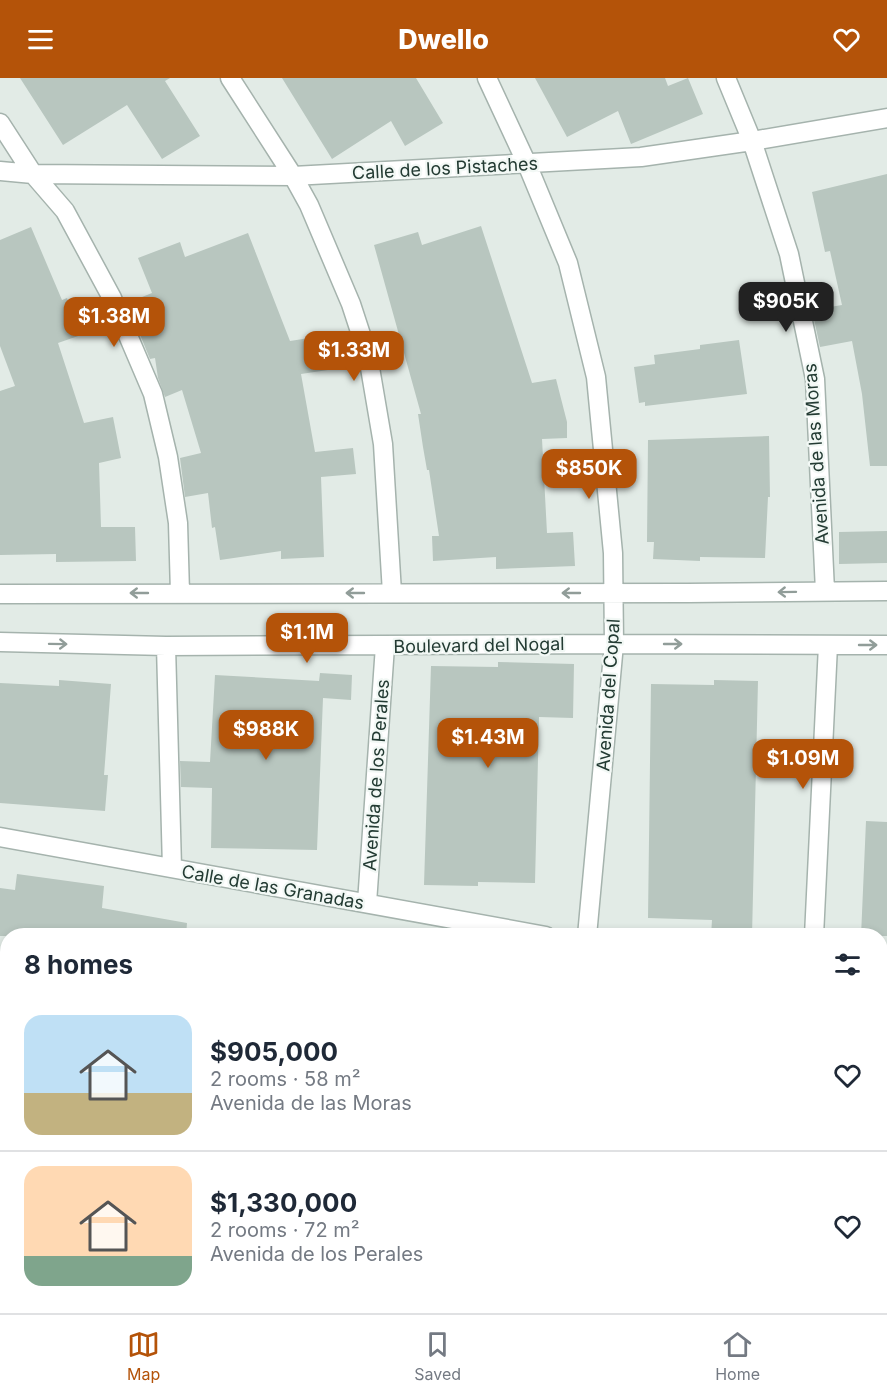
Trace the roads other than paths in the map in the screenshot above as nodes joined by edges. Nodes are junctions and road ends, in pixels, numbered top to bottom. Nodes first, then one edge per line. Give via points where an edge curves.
1 (230, 78) edge
2 (487, 78) edge
3 (726, 78) edge
4 (887, 118) edge
5 (0, 123) edge
6 (752, 141) junction
7 (527, 164) junction
8 (0, 171) edge
9 (33, 174) junction
10 (293, 176) junction
11 (825, 591) junction
12 (887, 591) edge
13 (180, 593) junction
14 (392, 593) junction
15 (613, 593) junction
16 (0, 594) edge
17 (0, 642) edge
18 (614, 644) junction
19 (828, 645) junction
20 (887, 645) edge
21 (166, 646) junction
22 (385, 646) junction
23 (0, 837) edge
24 (172, 868) junction
25 (367, 903) junction
26 (503, 928) edge
27 (588, 928) edge
28 (814, 928) edge

1 - 10 street
2 - 7 street, Avenida del Copal
3 - 6 street, Avenida de las Moras
4 - 6 street, Calle de los Pistaches
5 - 9 street
6 - 7 street, Calle de los Pistaches via 641,157
6 - 11 street, Avenida de las Moras via 789,254 814,379
7 - 10 street, Calle de los Pistaches
7 - 15 street, Avenida del Copal via 567,263 596,376 613,554
8 - 9 street, Calle de los Pistaches
9 - 10 street, Calle de los Pistaches
9 - 13 street via 65,211 112,298 153,394 178,523
10 - 14 street via 351,304 368,356 383,444
11 - 12 street
11 -> 15 street
14 -> 13 street
13 -> 16 street
15 -> 14 street
15 - 18 street, Avenida del Copal
17 -> 21 street, Boulevard del Nogal
18 -> 19 street, Boulevard del Nogal
18 - 22 street, Boulevard del Nogal
18 - 27 street, Avenida del Copal
19 -> 20 street, Boulevard del Nogal
19 - 28 street
21 - 22 street, Boulevard del Nogal
21 - 24 street
22 - 25 street, Avenida de los Perales
23 - 24 street, Calle de las Granadas
24 - 25 street, Calle de las Granadas
25 - 26 street, Calle de las Granadas

